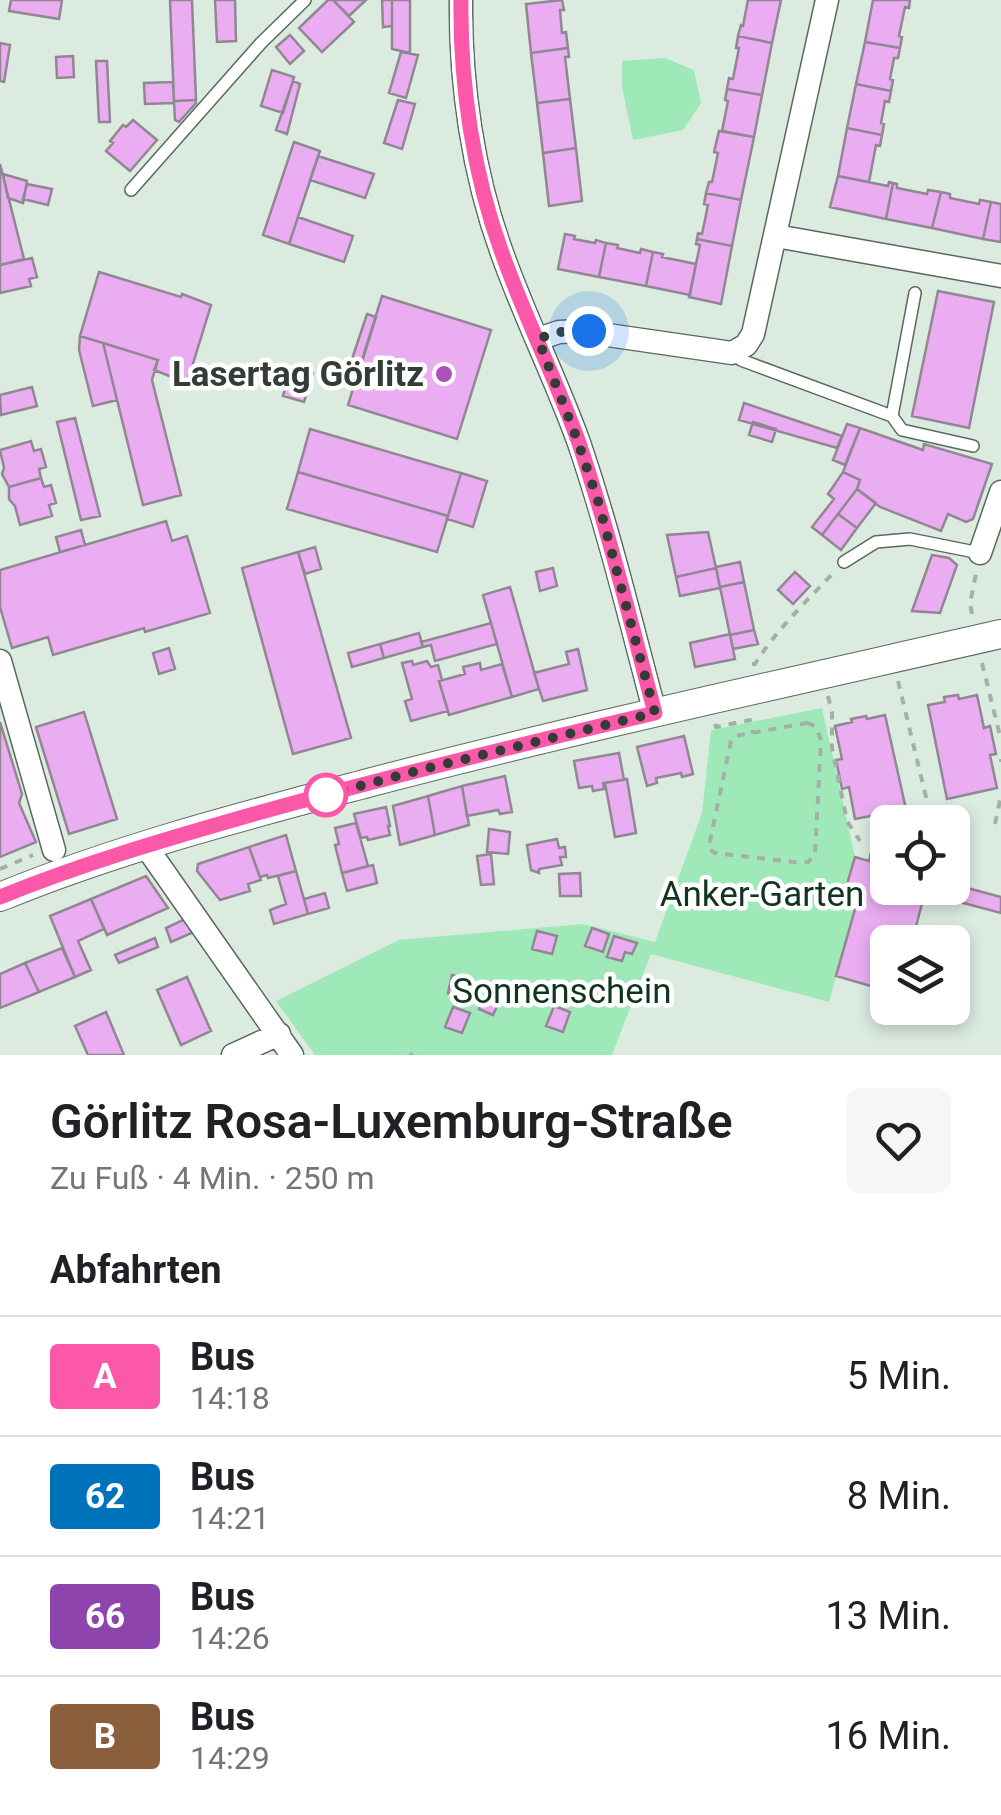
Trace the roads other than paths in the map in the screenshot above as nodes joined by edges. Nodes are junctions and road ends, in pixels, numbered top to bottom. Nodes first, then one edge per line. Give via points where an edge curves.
1 (306, 0) edge
2 (461, 0) edge
3 (827, 0) edge
4 (130, 190) dead end
5 (776, 236) junction
6 (1001, 276) edge
7 (914, 293) dead end
8 (538, 339) junction
9 (732, 353) junction
10 (892, 416) junction
11 (973, 446) dead end
12 (1001, 492) edge
13 (980, 553) joint
14 (844, 562) road end
15 (989, 636) edge
16 (0, 661) edge
17 (655, 713) junction
18 (145, 844) junction
19 (54, 848) road end
20 (0, 897) edge
21 (279, 1034) junction
22 (233, 1055) edge
23 (292, 1055) edge

1 - 4 lane
2 - 8 street via 466,101 490,220
3 - 5 street
5 - 6 street
5 - 9 street via 751,338
7 - 10 lane
8 - 9 street via 589,331
8 - 17 street via 598,501
9 - 10 lane
10 - 11 lane via 902,430
12 - 13 street
13 - 14 lane via 910,539 876,542
15 - 17 street
16 - 19 street
17 - 18 street
18 - 20 street
18 - 21 street
21 - 22 street
21 - 23 street

